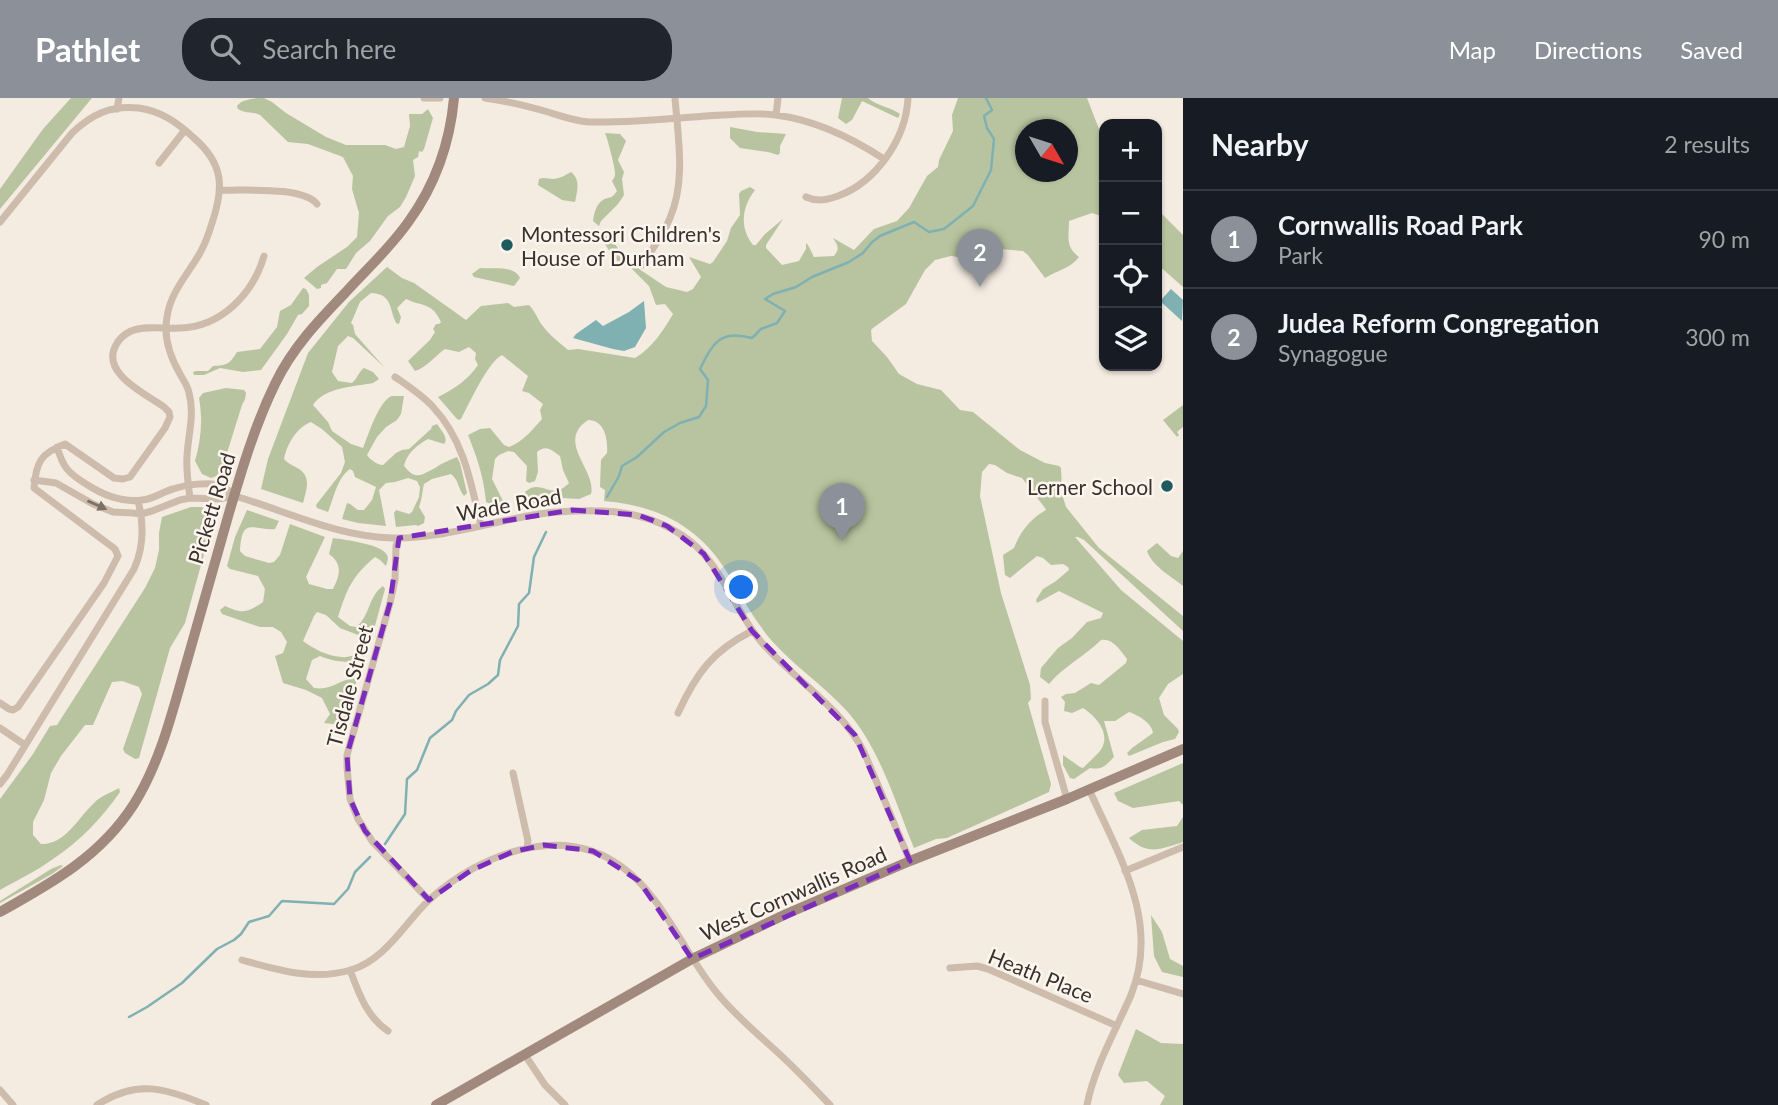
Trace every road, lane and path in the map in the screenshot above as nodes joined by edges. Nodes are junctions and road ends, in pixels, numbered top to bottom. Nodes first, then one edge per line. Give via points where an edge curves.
1 (119, 98) edge
2 (424, 98) edge
3 (440, 98) edge
4 (454, 98) edge
5 (485, 98) edge
6 (675, 98) edge
7 (778, 98) edge
8 (908, 98) edge
9 (117, 109) junction
10 (776, 115) junction
11 (677, 118) junction
12 (185, 130) junction
13 (884, 159) junction
14 (159, 163) dead end
15 (221, 190) junction
16 (806, 197) dead end
17 (317, 204) dead end
18 (0, 222) edge
19 (264, 256) dead end
20 (642, 265) dead end
21 (166, 328) junction
22 (395, 377) dead end
23 (57, 447) junction
24 (34, 481) junction
25 (188, 486) junction
26 (234, 496) junction
27 (190, 498) junction
28 (138, 501) junction
29 (141, 514) junction
30 (481, 526) junction
31 (399, 538) junction
32 (752, 631) junction
33 (1045, 701) dead end
34 (0, 703) edge
35 (678, 713) dead end
36 (0, 728) edge
37 (25, 745) junction
38 (1183, 749) edge
39 (513, 773) dead end
40 (0, 785) edge
41 (1089, 789) junction
42 (1067, 799) junction
43 (527, 848) junction
44 (1183, 848) edge
45 (910, 861) junction
46 (1125, 871) junction
47 (429, 901) junction
48 (0, 912) edge
49 (692, 959) junction
50 (242, 960) dead end
51 (950, 968) dead end
52 (350, 971) junction
53 (1136, 980) junction
54 (1183, 994) edge
55 (1117, 1026) junction
56 (388, 1031) dead end
57 (525, 1055) junction
58 (0, 1090) edge
59 (13, 1105) edge
60 (97, 1105) edge
61 (206, 1105) edge
62 (436, 1105) edge
63 (565, 1105) edge
64 (830, 1105) edge
65 (1087, 1105) edge

1 - 9 street
2 - 3 street
4 - 26 street, Pickett Road via 443,155 424,198 408,223 284,366 265,405
5 - 11 street via 582,121
6 - 11 street
7 - 10 street
8 - 13 street via 904,124
9 - 12 street via 157,112
9 - 18 street via 93,116 78,127
10 - 11 street
10 - 13 street via 835,132
11 - 20 street via 680,160 672,216
12 - 14 street
12 - 15 street via 214,160
13 - 16 street via 848,192 821,201
15 - 17 street via 298,193
15 - 21 street via 203,247 174,293
19 - 21 street via 251,284 218,319 195,327
21 - 23 street via 132,330 114,349 117,373 164,407 170,417 130,477 114,478 65,444
21 - 25 street via 172,359 189,390
22 - 30 street via 432,406 452,433 466,464
23 - 24 street via 43,457
23 - 28 street via 70,474 98,492
24 -> 29 street via 56,483 113,512
24 - 34 street via 34,488 118,556 18,707 13,710
25 - 26 street, Wade Road via 222,486
25 - 27 street
25 - 28 street, Wade Road
26 - 27 street
26 - 31 street, Wade Road via 339,530
26 - 48 street, Pickett Road via 173,711 142,790 93,854
27 - 29 street
28 - 29 street
29 - 37 street via 142,540 134,569
30 - 31 street, Wade Road
30 - 32 street, Wade Road via 572,510 647,517 674,530 704,554
31 - 47 street, Tisdale Street via 390,603 347,755 348,792 372,841
32 - 35 street via 705,667
32 - 45 street, Wade Road via 855,736
33 - 42 street via 1045,722
36 - 37 street
37 - 40 street
38 - 41 street, West Cornwallis Road
39 - 43 street
41 - 42 street, West Cornwallis Road
41 - 46 street
42 - 45 street, West Cornwallis Road
43 - 47 street via 470,871
43 - 49 street via 570,845 617,863 645,888
44 - 46 street
45 - 49 street, West Cornwallis Road
46 - 53 street via 1141,921
47 - 52 street via 390,944
49 - 57 street, West Cornwallis Road
49 - 64 street via 737,1015
50 - 52 street via 297,974
51 - 55 street, Heath Place via 988,969
52 - 56 street via 375,1022
53 - 54 street
53 - 55 street
55 - 65 street
57 - 62 street, West Cornwallis Road
57 - 63 street
58 - 59 street
60 - 61 street via 118,1094 153,1088

